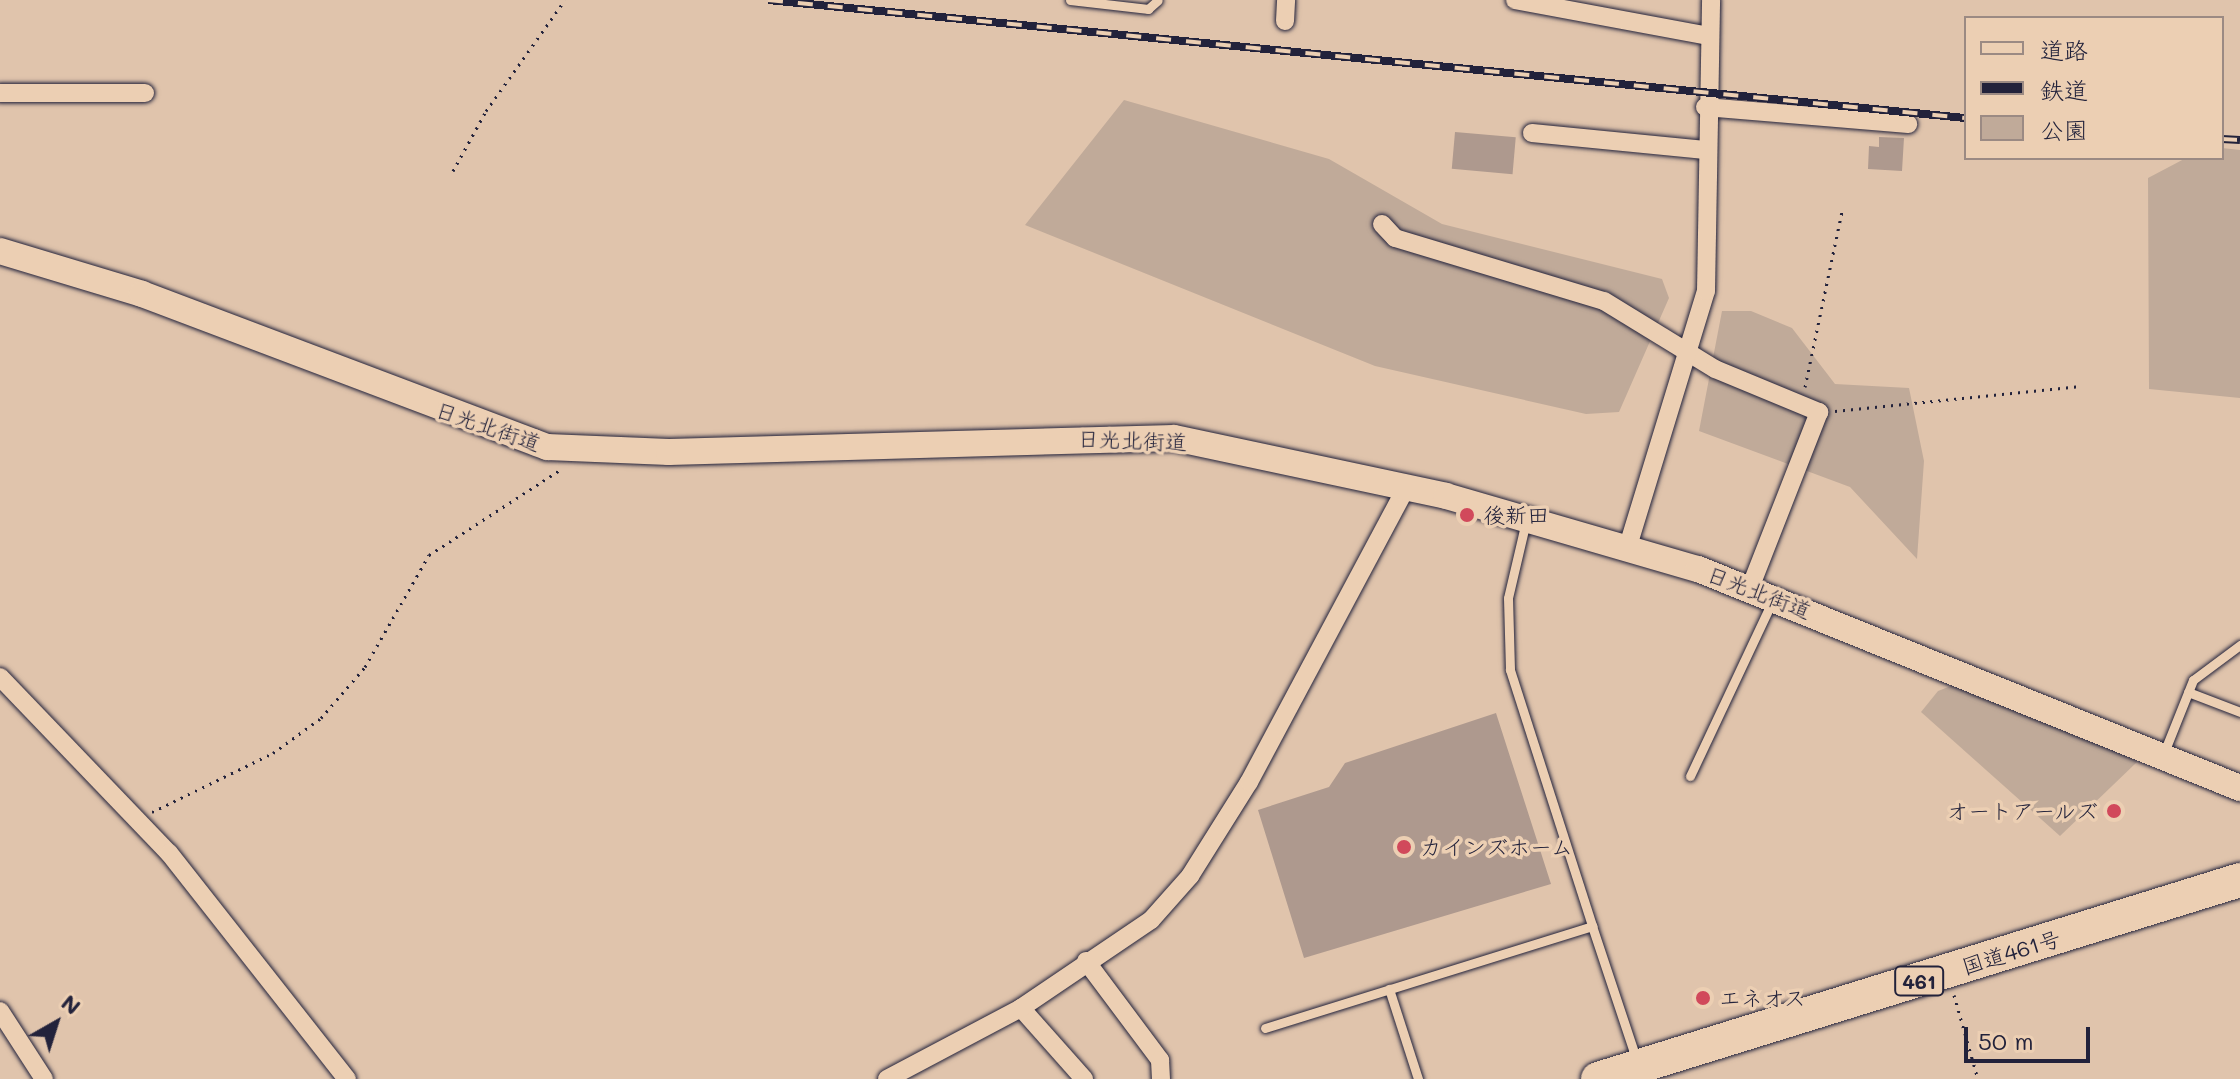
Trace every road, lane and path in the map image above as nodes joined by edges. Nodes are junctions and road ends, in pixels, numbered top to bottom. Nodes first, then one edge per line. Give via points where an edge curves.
1 (565, 0) edge
2 (1070, 0) edge
3 (1158, 0) edge
4 (1286, 0) edge
5 (1515, 0) edge
6 (1711, 0) edge
7 (1094, 1) edge
8 (1129, 3) edge
9 (1285, 21) dead end
10 (1709, 36) junction
11 (0, 93) edge
12 (145, 93) dead end
13 (1705, 107) junction
14 (1908, 124) dead end
15 (1532, 133) dead end
16 (1705, 150) junction
17 (453, 171) dead end
18 (1842, 211) dead end
19 (1382, 224) dead end
20 (0, 251) edge
21 (1688, 351) junction
22 (2081, 386) dead end
23 (1800, 407) junction
24 (1819, 412) junction
25 (587, 451) junction
26 (1406, 488) junction
27 (1527, 517) junction
28 (1628, 546) junction
29 (1750, 588) junction
30 (1775, 597) junction
31 (2240, 645) edge
32 (0, 677) edge
33 (2188, 692) junction
34 (2240, 712) edge
35 (2163, 755) junction
36 (1690, 776) dead end
37 (2240, 788) edge
38 (138, 820) junction
39 (2240, 880) edge
40 (2240, 903) edge
41 (1592, 926) junction
42 (1086, 961) junction
43 (1950, 984) junction
44 (1389, 989) junction
45 (1021, 1008) junction
46 (0, 1011) edge
47 (1265, 1028) dead end
48 (1639, 1067) junction
49 (44, 1079) edge
50 (347, 1079) edge
51 (887, 1079) edge
52 (1084, 1079) edge
53 (1161, 1079) edge
54 (1418, 1079) edge
55 (1598, 1079) edge
56 (1677, 1079) edge
57 (1978, 1079) edge

1 - 17 path via 486,111
2 - 7 lane
3 - 8 lane via 1148,9
4 - 9 street
5 - 10 street
6 - 10 street
7 - 8 lane
10 - 13 street
11 - 12 street
13 - 14 street
13 - 16 street
15 - 16 street
16 - 21 street via 1706,291
18 - 23 path
19 - 21 street via 1395,238 1604,301
20 - 25 street, 日光北街道 via 142,294 492,432
21 - 23 street
21 - 28 street
22 - 24 path
23 - 24 street
24 - 29 street
25 - 26 street, 日光北街道 via 1174,438
25 - 38 path via 429,555 365,667 321,718 273,753
26 - 27 street, 日光北街道
26 - 42 street via 1224,826 1151,920
27 - 28 street, 日光北街道
27 - 41 lane via 1508,598 1510,670
28 - 29 street, 日光北街道
29 - 30 street, 日光北街道
30 - 35 street, 日光北街道
30 - 36 lane
31 - 33 lane via 2206,663
32 - 38 street
33 - 34 lane
33 - 35 lane
35 - 37 street, 日光北街道
38 - 50 street
39 - 43 highway, 国道461号 / 461
40 - 43 highway, 国道461号 / 461
41 - 44 lane
41 - 48 lane
42 - 45 street
42 - 53 street via 1160,1060
43 - 48 highway, 国道461号 / 461
43 - 56 highway, 国道461号 / 461
43 - 57 path
44 - 47 lane
44 - 54 lane
45 - 51 street
45 - 52 street
46 - 49 street
48 - 55 highway, 国道461号 / 461

